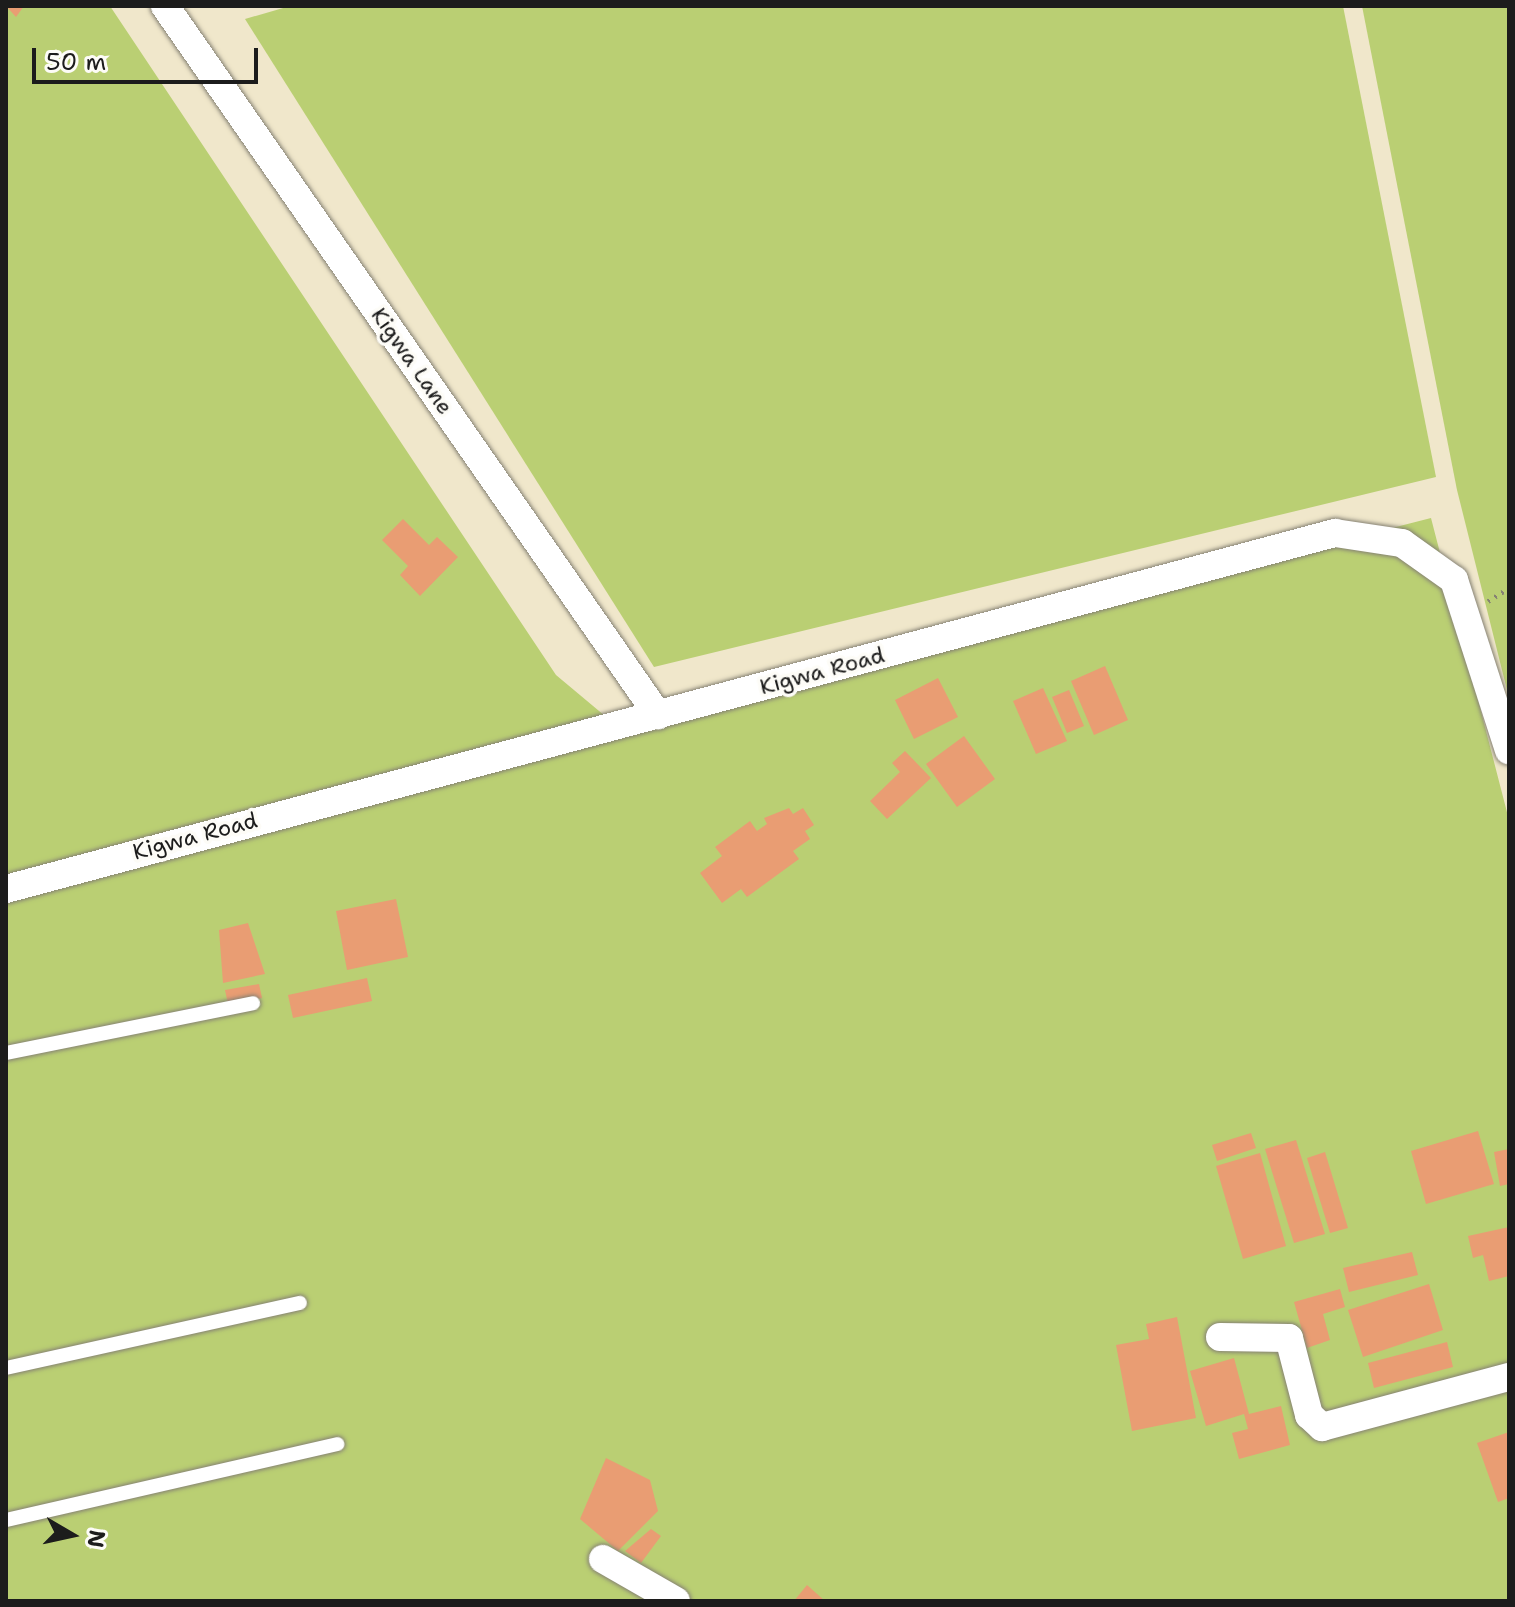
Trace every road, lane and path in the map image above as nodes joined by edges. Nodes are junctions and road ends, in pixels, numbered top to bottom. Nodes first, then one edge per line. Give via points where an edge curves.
1 (165, 6) edge
2 (658, 715) junction
3 (1509, 750) edge
4 (6, 889) edge
5 (253, 1003) dead end
6 (6, 1053) edge
7 (300, 1303) dead end
8 (1220, 1337) dead end
9 (6, 1368) edge
10 (1509, 1377) edge
11 (337, 1444) dead end
12 (6, 1520) edge
13 (603, 1559) dead end
14 (676, 1601) edge

1 - 2 street, Kigwa Lane
2 - 3 street, Kigwa Road via 1357,532 1402,543 1454,580
2 - 4 street, Kigwa Road
5 - 6 lane
7 - 9 lane
8 - 10 street via 1289,1338 1309,1415 1322,1427
11 - 12 lane
13 - 14 street

